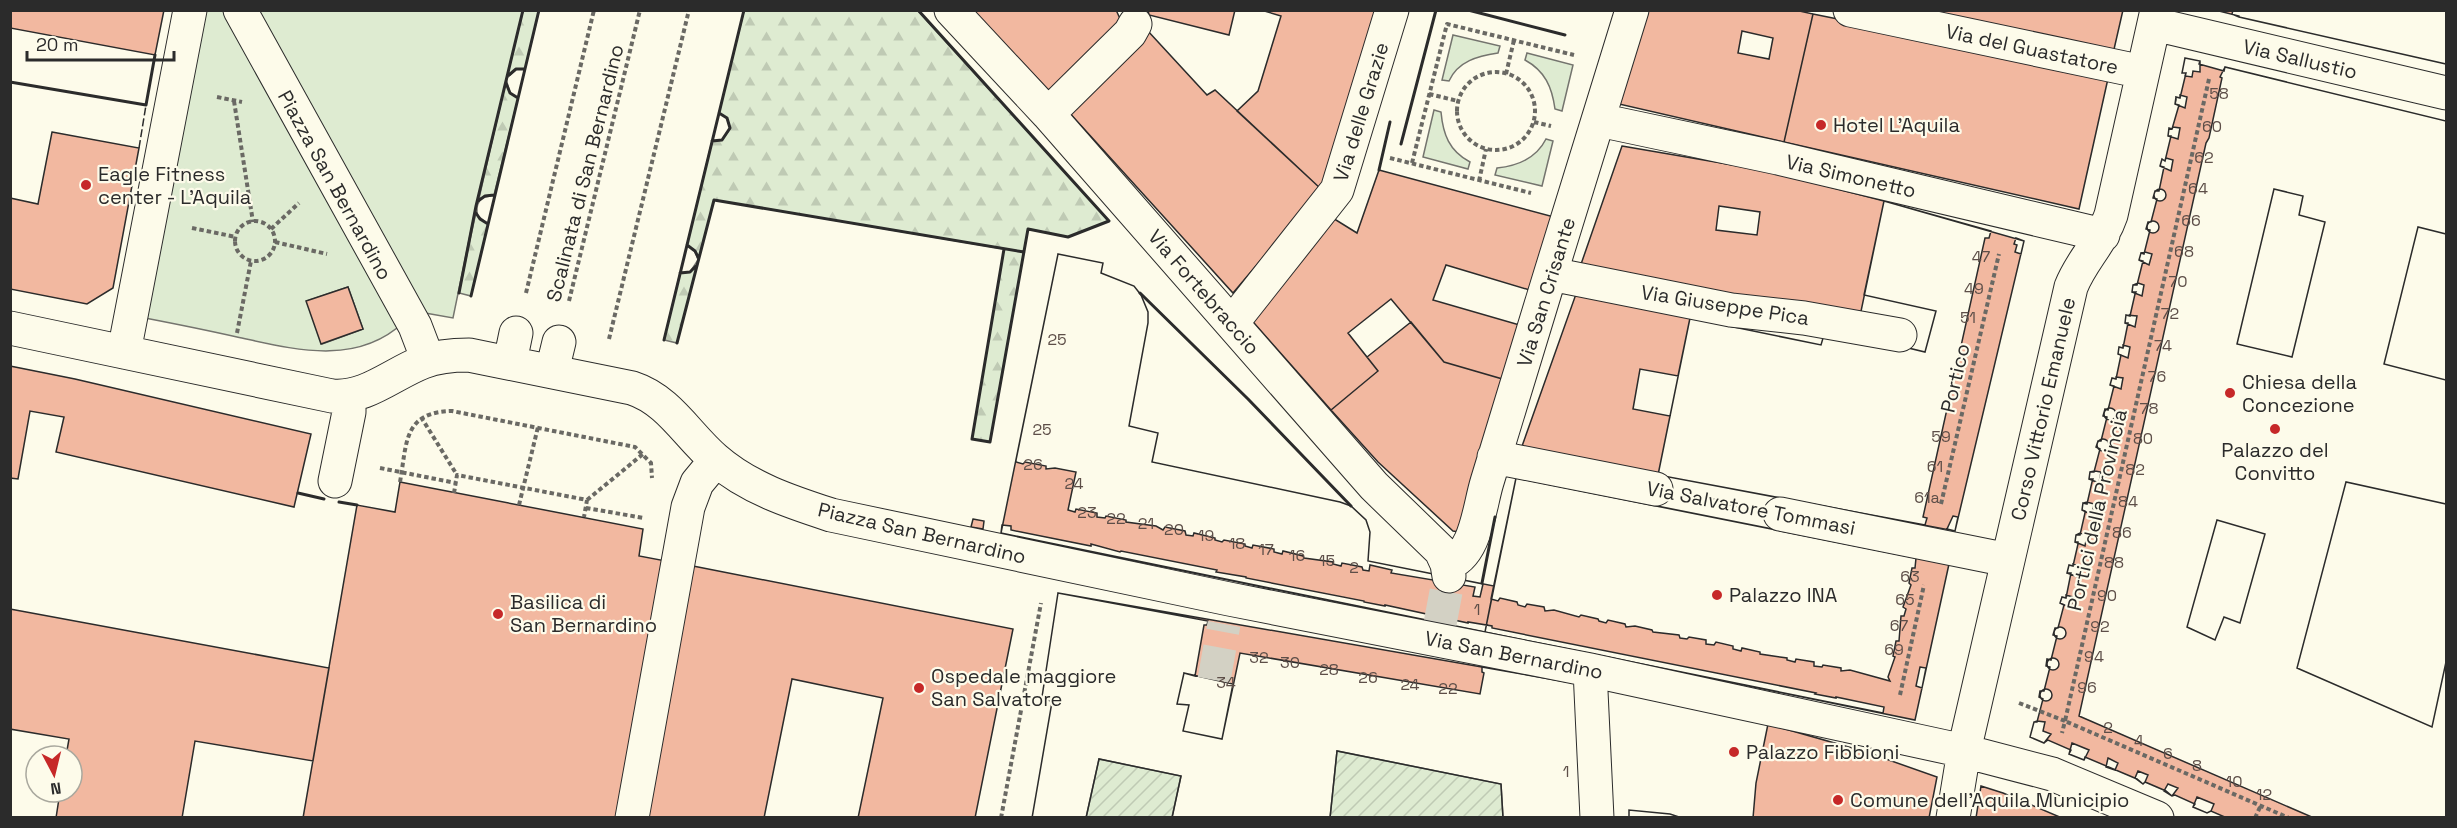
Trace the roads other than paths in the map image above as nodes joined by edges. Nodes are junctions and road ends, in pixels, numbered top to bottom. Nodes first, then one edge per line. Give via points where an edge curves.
1 (189, 10) edge
2 (240, 10) edge
3 (951, 10) edge
4 (1392, 10) edge
5 (1632, 10) edge
6 (1850, 10) edge
7 (2156, 17) edge
8 (1135, 24) dead end
9 (2143, 72) junction
10 (2446, 93) edge
11 (1048, 114) junction
12 (1599, 120) junction
13 (2103, 235) junction
14 (1551, 274) junction
15 (1232, 323) junction
16 (10, 328) edge
17 (1899, 335) dead end
18 (124, 352) junction
19 (428, 360) junction
20 (349, 396) junction
21 (1494, 457) junction
22 (716, 460) junction
23 (335, 481) dead end
24 (1656, 489) road end
25 (1780, 513) road end
26 (2008, 560) junction
27 (1056, 564) joint
28 (1448, 570) joint
29 (1590, 670) junction
30 (1964, 751) junction
31 (632, 818) edge
32 (1597, 818) edge
33 (1953, 818) edge
34 (2157, 818) edge

1 - 18 street
2 - 19 street, Piazza San Bernardino via 415,326
3 - 11 street, Via Fortebraccio
4 - 15 street, Via delle Grazie via 1337,190
5 - 12 street, Via San Crisante
6 - 9 street, Via del Guastatore
7 - 9 street, Corso Vittorio Emanuele
7 - 10 street, Via Sallustio
8 - 11 street
9 - 13 street, Corso Vittorio Emanuele via 2111,215
11 - 15 street, Via Fortebraccio
12 - 13 street, Via Simonetto
12 - 14 street, Via San Crisante
13 - 26 street, Corso Vittorio Emanuele via 2081,265 2072,287
14 - 17 street, Via Giuseppe Pica via 1731,310
14 - 21 street, Via San Crisante
15 - 28 street, Via Fortebraccio via 1374,486 1441,551
16 - 18 street, Piazza San Bernardino
18 - 20 street, Piazza San Bernardino via 332,396
19 - 20 street, Piazza San Bernardino
19 - 22 street, Piazza San Bernardino via 513,347 603,367 670,411
20 - 23 street
21 - 24 street, Via Salvatore Tommasi
21 - 28 street, Via San Crisante via 1469,547
22 - 27 street, Piazza San Bernardino via 741,478 790,502 831,516
22 - 31 street via 697,483 688,507
25 - 26 street, Via Salvatore Tommasi
26 - 30 street, Corso Vittorio Emanuele
27 - 29 street, Via San Bernardino via 1227,611 1438,632
29 - 30 street, Via San Bernardino
29 - 32 street
30 - 33 street, Corso Vittorio Emanuele
30 - 34 street, Via San Bernardino via 2052,774

